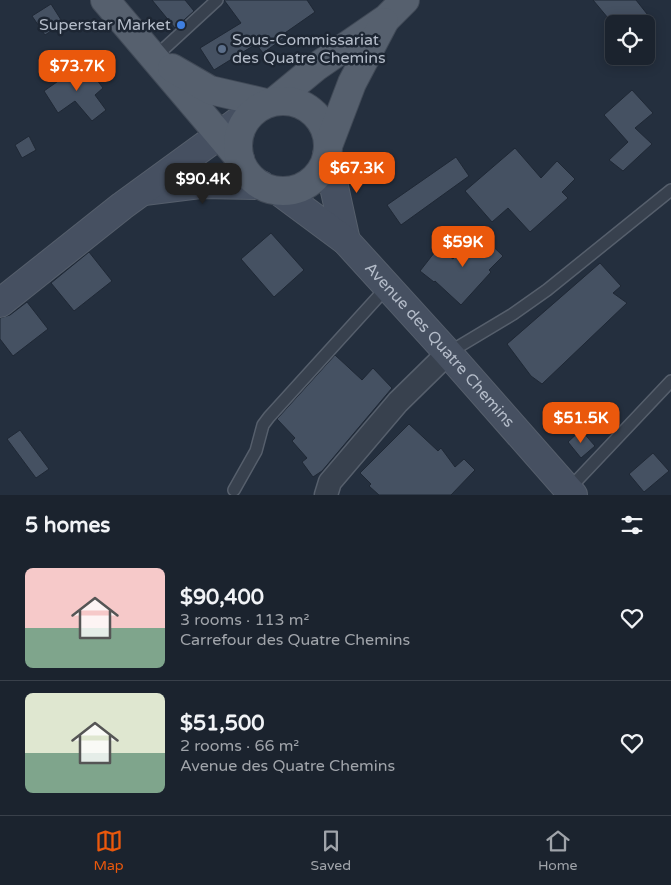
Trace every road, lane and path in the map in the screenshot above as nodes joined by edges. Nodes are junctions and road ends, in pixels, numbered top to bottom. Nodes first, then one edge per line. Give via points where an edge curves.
1 (217, 0) edge
2 (113, 5) edge
3 (396, 9) edge
4 (156, 59) junction
5 (266, 104) junction
6 (219, 134) junction
7 (327, 150) junction
8 (240, 159) junction
9 (270, 188) junction
10 (671, 190) edge
11 (142, 192) junction
12 (346, 241) junction
13 (388, 286) junction
14 (0, 303) edge
15 (448, 353) junction
16 (671, 381) edge
17 (234, 490) dead end
18 (571, 492) edge
19 (326, 495) edge

1 - 4 lane
2 - 4 main road
3 - 5 main road
3 - 7 main road via 352,83
4 - 5 main road via 210,90
4 - 6 main road
5 - 6 main road
5 - 7 main road via 292,101 308,109 316,116 326,135
5 - 8 main road via 244,124 240,132
6 - 8 main road
6 - 11 main road
7 - 9 main road via 323,165 311,180 292,190
7 - 12 main road
8 - 9 main road via 248,174
9 - 11 main road via 200,184
9 - 12 main road, Avenue des Quatre Chemins
10 - 15 lane via 547,290
11 - 14 main road
12 - 13 main road, Avenue des Quatre Chemins
13 - 15 main road, Avenue des Quatre Chemins
13 - 17 lane via 269,417 263,425 256,451
15 - 18 main road, Avenue des Quatre Chemins
15 - 19 street via 398,402 330,482
16 - 18 lane

